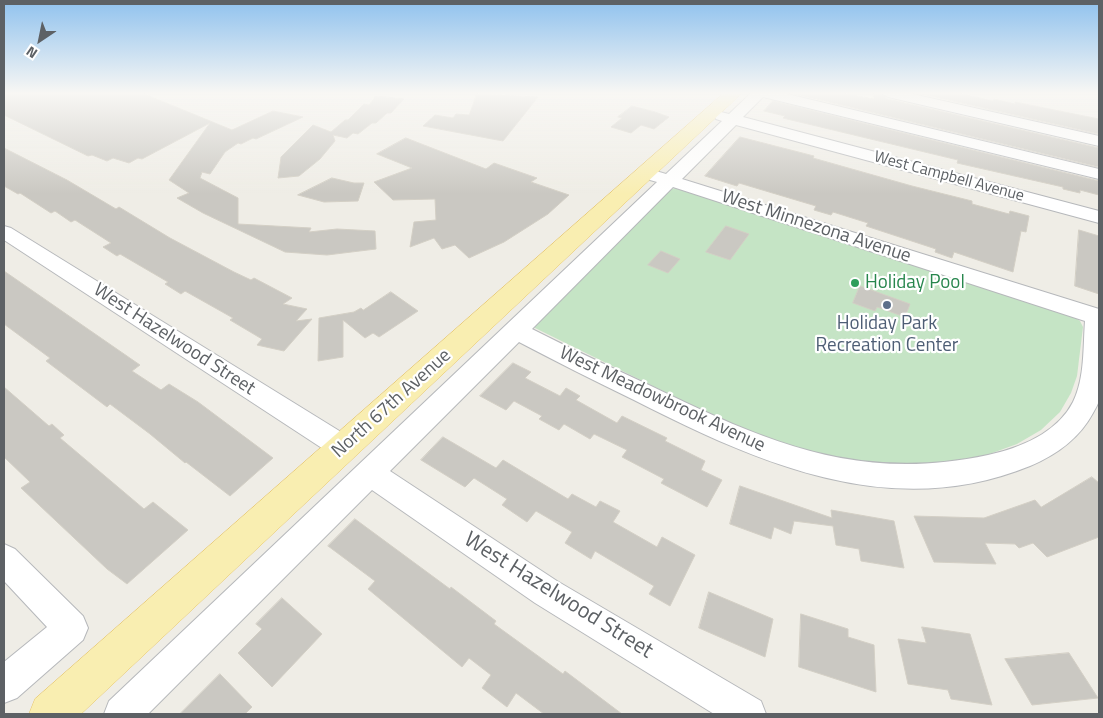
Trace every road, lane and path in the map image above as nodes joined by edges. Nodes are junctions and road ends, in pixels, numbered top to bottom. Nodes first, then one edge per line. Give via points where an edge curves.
1 (711, 127) edge
2 (761, 127) edge
3 (903, 127) edge
4 (1035, 127) edge
5 (1099, 141) edge
6 (1099, 174) edge
7 (658, 177) junction
8 (1099, 217) edge
9 (4, 232) edge
10 (1098, 317) edge
11 (516, 331) junction
12 (344, 448) junction
13 (370, 473) junction
14 (4, 559) edge
15 (4, 685) edge
16 (50, 714) edge
17 (122, 714) edge
18 (748, 714) edge

1 - 7 main road, North 67th Avenue
2 - 8 street, West Campbell Avenue
3 - 6 street
4 - 5 street
7 - 10 street, West Minnezona Avenue
7 - 11 street, North 67th Avenue
7 - 12 main road, North 67th Avenue
9 - 12 street, West Hazelwood Street
10 - 11 street, West Meadowbrook Avenue via 1092,386 1086,404 1063,432 1030,454 1014,460 936,478 869,475 804,462 739,440
11 - 13 street, North 67th Avenue
12 - 16 main road, North 67th Avenue
13 - 17 street, North 67th Avenue
13 - 18 street, West Hazelwood Street via 546,592
14 - 15 street via 71,628

